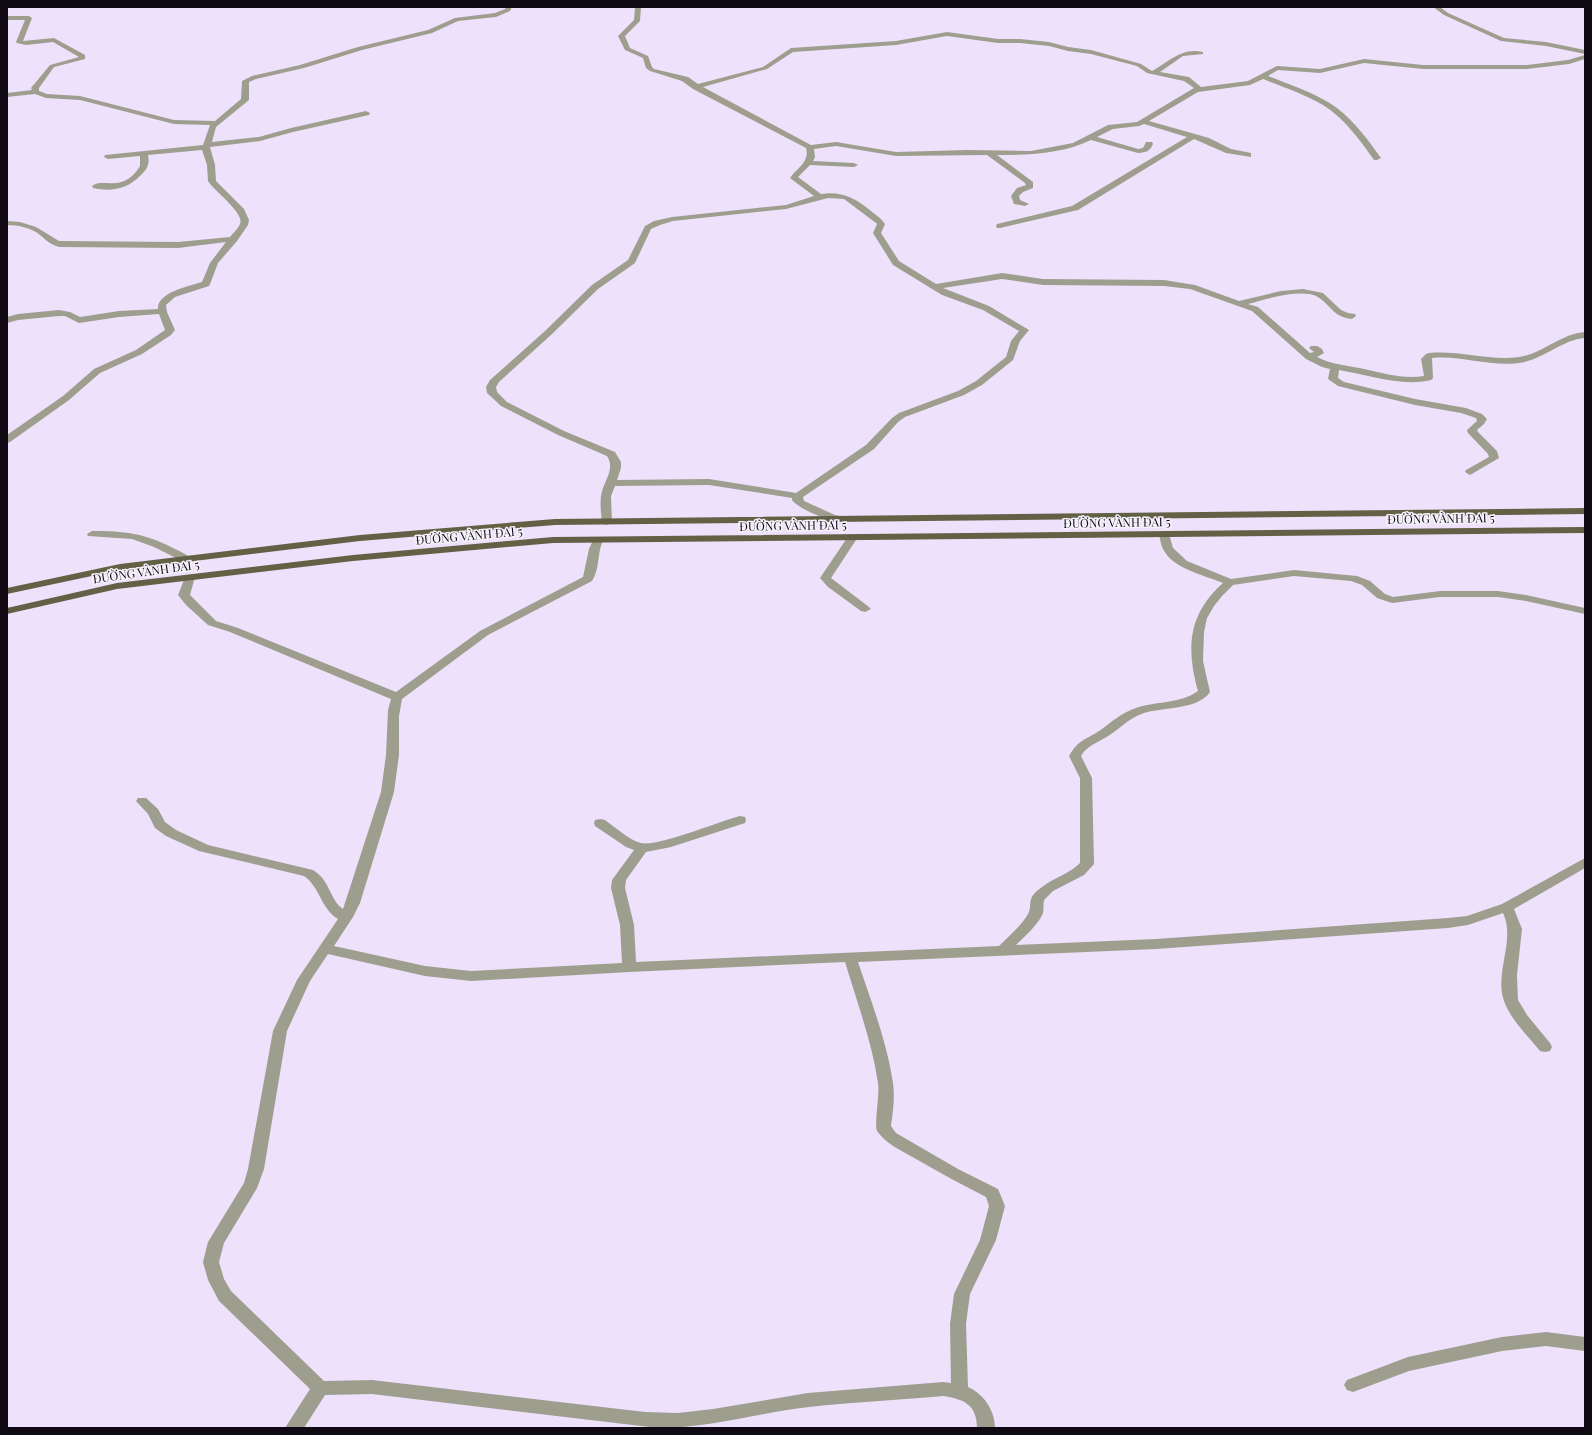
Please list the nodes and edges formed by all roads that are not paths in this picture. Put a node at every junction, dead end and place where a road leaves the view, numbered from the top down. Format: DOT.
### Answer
graph roads {
  1 [pos="510,7"];
  2 [pos="638,7"];
  3 [pos="1436,7"];
  4 [pos="7,18"];
  5 [pos="1585,52"];
  6 [pos="1201,53"];
  7 [pos="1585,58"];
  8 [pos="1153,73"];
  9 [pos="1263,76"];
  10 [pos="696,86"];
  11 [pos="1199,89"];
  12 [pos="36,92"];
  13 [pos="7,95"];
  14 [pos="366,113"];
  15 [pos="1145,122"];
  16 [pos="215,124"];
  17 [pos="1090,137"];
  18 [pos="1192,137"];
  19 [pos="1149,144"];
  20 [pos="206,146"];
  21 [pos="810,147"];
  22 [pos="144,153"];
  23 [pos="990,153"];
  24 [pos="1248,154"];
  25 [pos="108,157"];
  26 [pos="1377,158"];
  27 [pos="809,163"];
  28 [pos="854,165"];
  29 [pos="96,186"];
  30 [pos="820,197"];
  31 [pos="1025,204"];
  32 [pos="7,223"];
  33 [pos="1000,226"];
  34 [pos="234,239"];
  35 [pos="934,287"];
  36 [pos="1240,303"];
  37 [pos="161,311"];
  38 [pos="1352,316"];
  39 [pos="7,320"];
  40 [pos="1585,335"];
  41 [pos="1314,348"];
  42 [pos="1309,357"];
  43 [pos="1335,368"];
  44 [pos="7,440"];
  45 [pos="1470,472"];
  46 [pos="610,483"];
  47 [pos="798,496"];
  48 [pos="1585,511"];
  49 [pos="841,519"];
  50 [pos="607,522"];
  51 [pos="1585,530"];
  52 [pos="92,534"];
  53 [pos="1164,534"];
  54 [pos="853,537"];
  55 [pos="598,540"];
  56 [pos="186,559"];
  57 [pos="190,577"];
  58 [pos="1230,582"];
  59 [pos="7,591"];
  60 [pos="865,609"];
  61 [pos="7,610"];
  62 [pos="1585,611"];
  63 [pos="397,697"];
  64 [pos="142,801"];
  65 [pos="740,820"];
  66 [pos="600,822"];
  67 [pos="642,848"];
  68 [pos="1585,862"];
  69 [pos="1507,908"];
  70 [pos="346,917"];
  71 [pos="325,949"];
  72 [pos="1002,951"];
  73 [pos="850,957"];
  74 [pos="629,967"];
  75 [pos="1545,1047"];
  76 [pos="1585,1344"];
  77 [pos="1353,1385"];
  78 [pos="320,1388"];
  79 [pos="960,1391"];
  80 [pos="294,1428"];
  81 [pos="986,1428"];
  1 -- 16 [label="street"];
  2 -- 10 [label="street"];
  3 -- 5 [label="street"];
  4 -- 12 [label="street"];
  6 -- 8 [label="street"];
  7 -- 9 [label="street"];
  8 -- 10 [label="street"];
  8 -- 11 [label="street"];
  9 -- 11 [label="street"];
  9 -- 26 [label="street"];
  10 -- 21 [label="street"];
  11 -- 15 [label="street"];
  12 -- 13 [label="street"];
  12 -- 16 [label="street"];
  14 -- 20 [label="street"];
  15 -- 17 [label="street"];
  15 -- 18 [label="street"];
  16 -- 20 [label="street"];
  17 -- 19 [label="street"];
  17 -- 23 [label="street"];
  18 -- 24 [label="street"];
  18 -- 33 [label="street"];
  20 -- 22 [label="street"];
  20 -- 34 [label="street"];
  21 -- 23 [label="street"];
  21 -- 27 [label="street"];
  22 -- 25 [label="street"];
  22 -- 29 [label="street"];
  23 -- 31 [label="street"];
  27 -- 28 [label="street"];
  27 -- 30 [label="street"];
  30 -- 35 [label="street"];
  30 -- 46 [label="street"];
  32 -- 34 [label="street"];
  34 -- 37 [label="street"];
  35 -- 36 [label="street"];
  35 -- 47 [label="street"];
  36 -- 38 [label="street"];
  36 -- 42 [label="street"];
  37 -- 39 [label="street"];
  37 -- 44 [label="street"];
  40 -- 43 [label="street"];
  41 -- 42 [label="street"];
  42 -- 43 [label="street"];
  43 -- 45 [label="street"];
  46 -- 47 [label="street"];
  46 -- 50 [label="street"];
  47 -- 49 [label="street"];
  48 -- 49 [label="main road, ĐƯỜNG VÀNH ĐAI 5"];
  49 -- 50 [label="main road, ĐƯỜNG VÀNH ĐAI 5"];
  50 -- 56 [label="main road, ĐƯỜNG VÀNH ĐAI 5"];
  51 -- 53 [label="main road, ĐƯỜNG VÀNH ĐAI 5"];
  52 -- 56 [label="street"];
  53 -- 54 [label="main road, ĐƯỜNG VÀNH ĐAI 5"];
  53 -- 58 [label="street"];
  54 -- 55 [label="main road, ĐƯỜNG VÀNH ĐAI 5"];
  54 -- 60 [label="street"];
  55 -- 57 [label="main road, ĐƯỜNG VÀNH ĐAI 5"];
  55 -- 63 [label="street"];
  56 -- 59 [label="main road, ĐƯỜNG VÀNH ĐAI 5"];
  57 -- 61 [label="main road, ĐƯỜNG VÀNH ĐAI 5"];
  57 -- 63 [label="street"];
  58 -- 62 [label="street"];
  58 -- 72 [label="street"];
  63 -- 70 [label="street"];
  64 -- 70 [label="street"];
  65 -- 67 [label="street"];
  66 -- 67 [label="street"];
  67 -- 74 [label="street"];
  68 -- 69 [label="street"];
  69 -- 72 [label="street"];
  69 -- 75 [label="street"];
  70 -- 71 [label="street"];
  71 -- 74 [label="street"];
  71 -- 78 [label="street"];
  72 -- 73 [label="street"];
  73 -- 74 [label="street"];
  73 -- 79 [label="street"];
  76 -- 77 [label="street"];
  78 -- 79 [label="street"];
  78 -- 80 [label="street"];
  79 -- 81 [label="street"];
}
